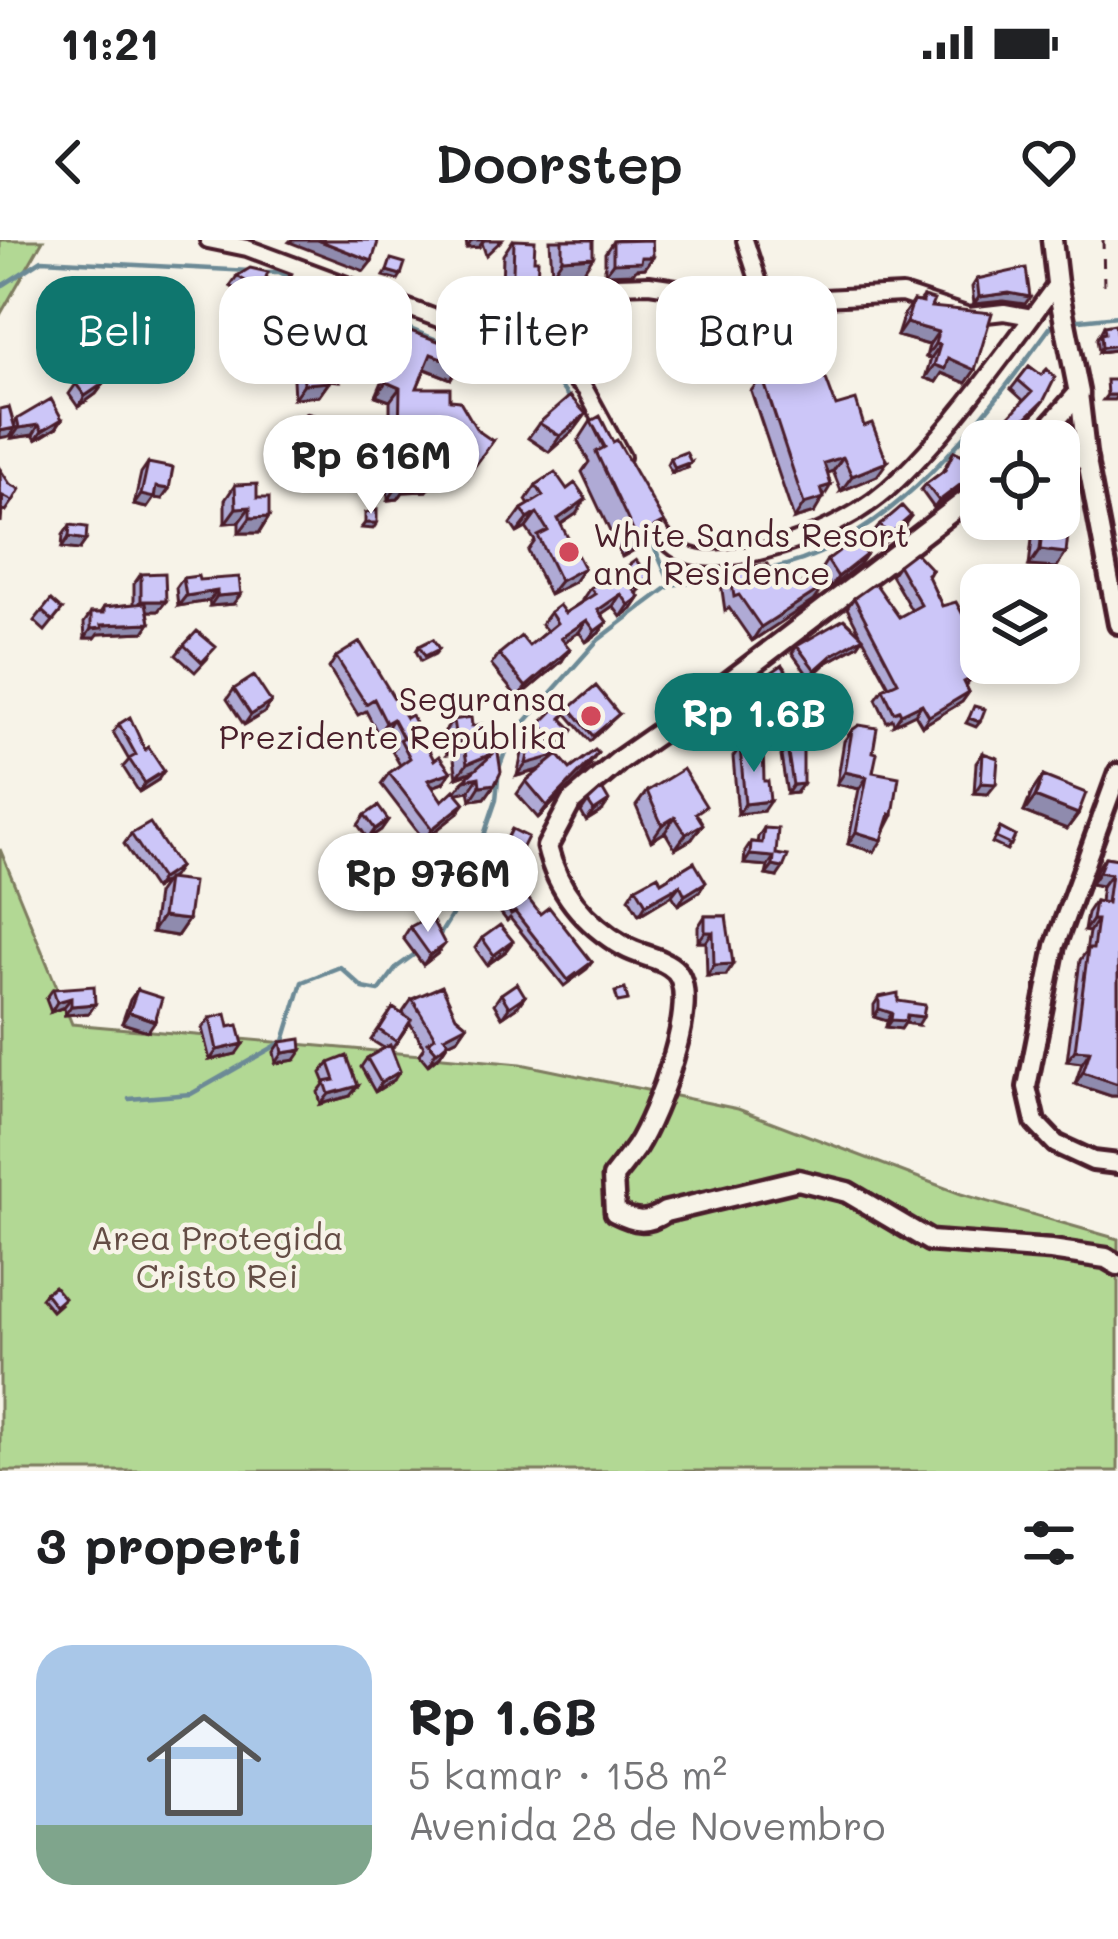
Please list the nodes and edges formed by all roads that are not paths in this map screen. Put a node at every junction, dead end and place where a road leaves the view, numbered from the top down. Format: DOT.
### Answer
graph roads {
  1 [pos="208,240"];
  2 [pos="745,240"];
  3 [pos="1052,240"];
  4 [pos="303,271"];
  5 [pos="300,276"];
  6 [pos="757,276"];
  7 [pos="1058,291"];
  8 [pos="837,297"];
  9 [pos="1031,317"];
  10 [pos="1079,394"];
  11 [pos="1056,420"];
  12 [pos="1080,458"];
  13 [pos="1087,461"];
  14 [pos="632,479"];
  15 [pos="640,497"];
  16 [pos="960,505"];
  17 [pos="1118,624"];
  18 [pos="1118,773"];
  19 [pos="1118,1164"];
  20 [pos="1118,1265"];
  1 -- 4 [label="street"];
  2 -- 6 [label="street"];
  3 -- 7 [label="main road"];
  4 -- 5 [label="street"];
  4 -- 14 [label="street"];
  7 -- 9 [label="street"];
  7 -- 10 [label="main road"];
  8 -- 9 [label="street"];
  9 -- 15 [label="street"];
  10 -- 11 [label="main road"];
  10 -- 13 [label="street"];
  12 -- 13 [label="main road"];
  13 -- 17 [label="street"];
  16 -- 20 [label="main road"];
  18 -- 19 [label="street"];
}
